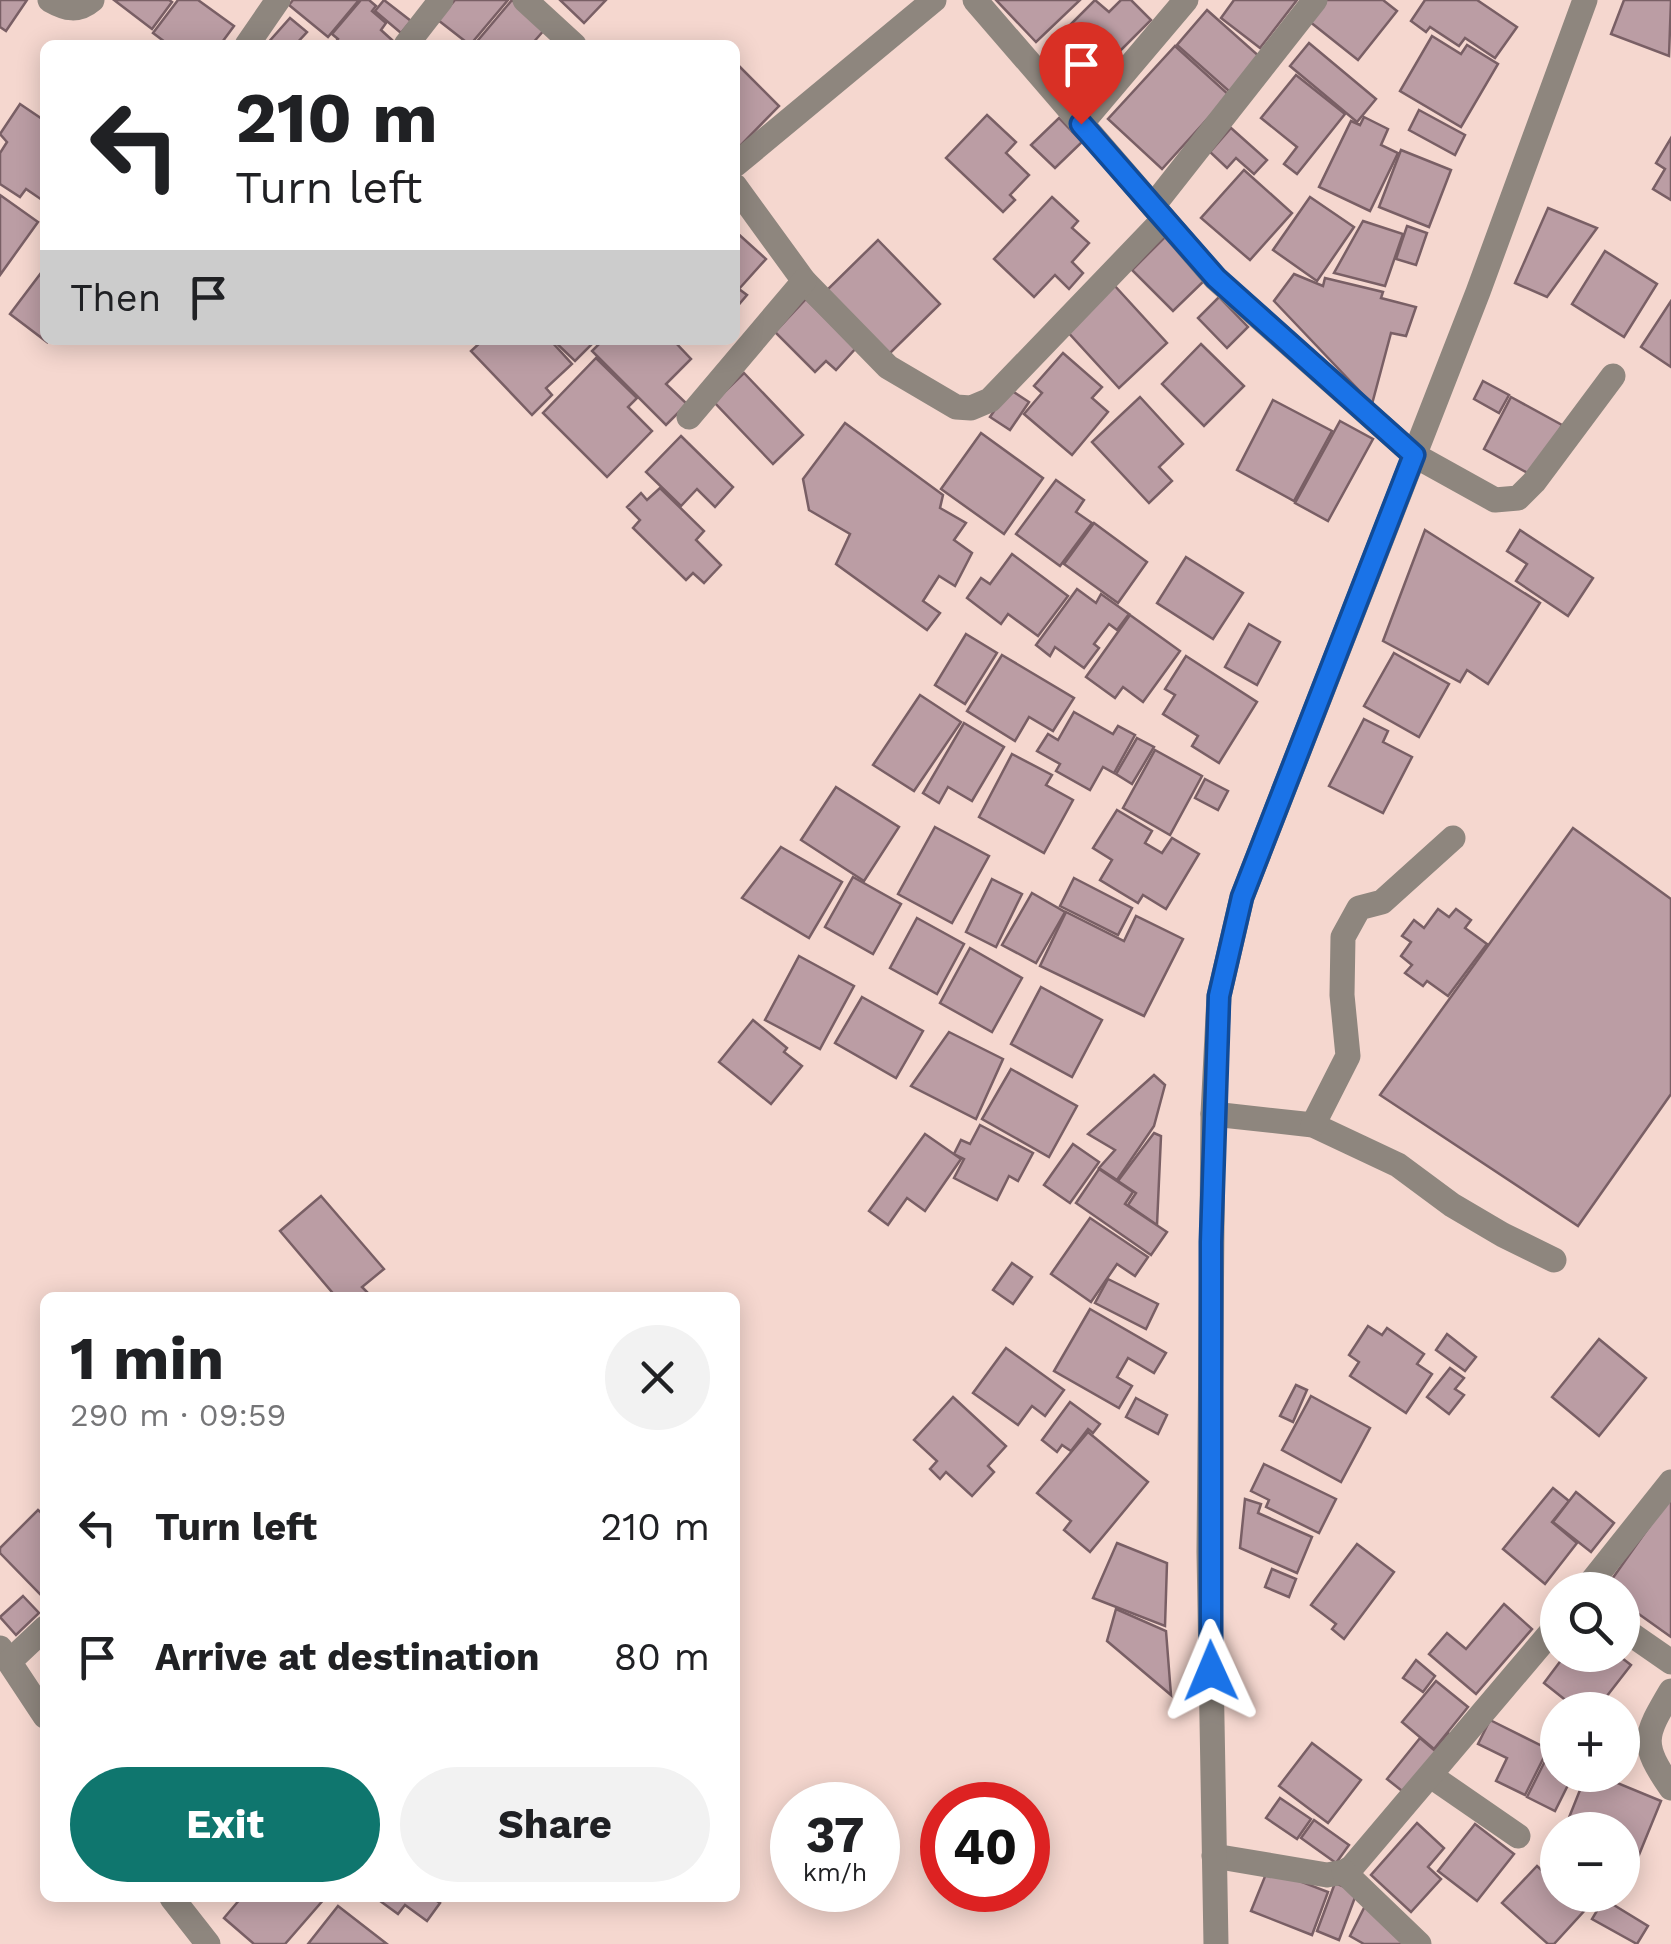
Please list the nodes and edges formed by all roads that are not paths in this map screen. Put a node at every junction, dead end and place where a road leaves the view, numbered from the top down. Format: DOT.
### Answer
graph roads {
  1 [pos="50,0"];
  2 [pos="92,0"];
  3 [pos="278,0"];
  4 [pos="441,0"];
  5 [pos="526,0"];
  6 [pos="934,0"];
  7 [pos="975,0"];
  8 [pos="1186,0"];
  9 [pos="1315,0"];
  10 [pos="1585,0"];
  11 [pos="250,40"];
  12 [pos="410,40"];
  13 [pos="569,40"];
  14 [pos="1081,124"];
  15 [pos="740,161"];
  16 [pos="740,193"];
  17 [pos="1159,212"];
  18 [pos="804,282"];
  19 [pos="1614,376"];
  20 [pos="689,417"];
  21 [pos="1414,455"];
  22 [pos="1453,838"];
  23 [pos="1214,1114"];
  24 [pos="1312,1126"];
  25 [pos="1554,1260"];
  26 [pos="1671,1482"];
  27 [pos="1599,1572"];
  28 [pos="40,1631"];
  29 [pos="1640,1640"];
  30 [pos="1540,1646"];
  31 [pos="5,1654"];
  32 [pos="1671,1662"];
  33 [pos="1671,1691"];
  34 [pos="40,1708"];
  35 [pos="1432,1776"];
  36 [pos="1671,1788"];
  37 [pos="1518,1836"];
  38 [pos="1214,1856"];
  39 [pos="1344,1872"];
  40 [pos="175,1902"];
  41 [pos="208,1944"];
  42 [pos="1216,1944"];
  43 [pos="1419,1944"];
  1 -- 2 [label="street"];
  3 -- 11 [label="street"];
  4 -- 12 [label="street"];
  5 -- 13 [label="street"];
  6 -- 15 [label="street"];
  7 -- 14 [label="street"];
  8 -- 14 [label="street"];
  9 -- 17 [label="street"];
  10 -- 21 [label="street"];
  14 -- 17 [label="street"];
  16 -- 18 [label="street"];
  17 -- 18 [label="street"];
  17 -- 21 [label="street"];
  18 -- 20 [label="street"];
  19 -- 21 [label="street"];
  21 -- 23 [label="street"];
  22 -- 24 [label="street"];
  23 -- 24 [label="street"];
  23 -- 38 [label="street"];
  24 -- 25 [label="street"];
  26 -- 27 [label="street"];
  28 -- 31 [label="street"];
  29 -- 32 [label="street"];
  30 -- 35 [label="street"];
  31 -- 34 [label="street"];
  33 -- 36 [label="street"];
  35 -- 37 [label="street"];
  35 -- 39 [label="street"];
  38 -- 39 [label="street"];
  38 -- 42 [label="street"];
  39 -- 43 [label="street"];
  40 -- 41 [label="street"];
}
